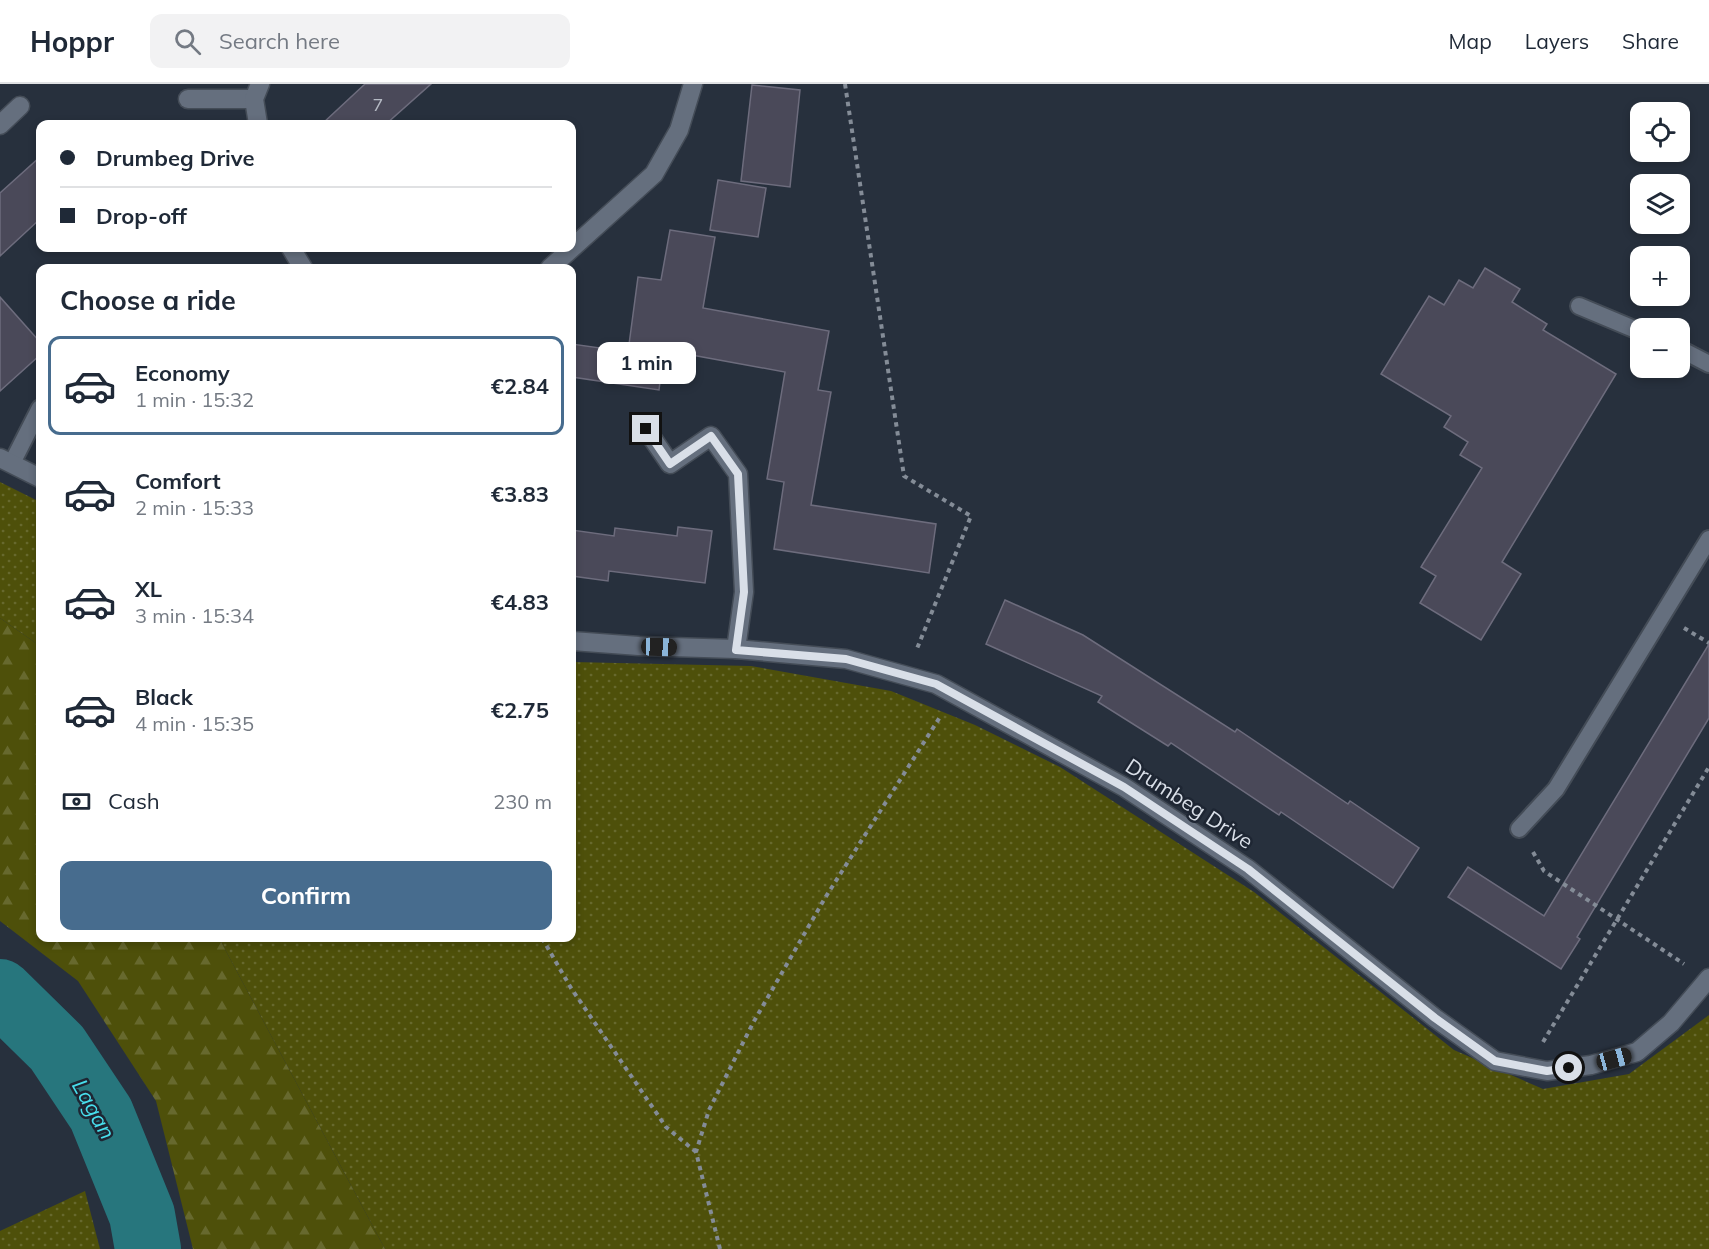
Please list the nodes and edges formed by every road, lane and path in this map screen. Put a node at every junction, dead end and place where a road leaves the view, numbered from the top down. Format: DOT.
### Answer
graph roads {
  1 [pos="693,84"];
  2 [pos="844,84"];
  3 [pos="257,92"];
  4 [pos="188,99"];
  5 [pos="20,106"];
  6 [pos="258,120"];
  7 [pos="0,125"];
  8 [pos="576,244"];
  9 [pos="568,252"];
  10 [pos="554,264"];
  11 [pos="1579,306"];
  12 [pos="1630,327"];
  13 [pos="1690,354"];
  14 [pos="1709,364"];
  15 [pos="36,414"];
  16 [pos="646,429"];
  17 [pos="6,461"];
  18 [pos="36,476"];
  19 [pos="1709,539"];
  20 [pos="576,640"];
  21 [pos="736,650"];
  22 [pos="906,675"];
  23 [pos="955,694"];
  24 [pos="1709,767"];
  25 [pos="1519,829"];
  26 [pos="1617,920"];
  27 [pos="544,942"];
  28 [pos="1708,980"];
  29 [pos="1528,1068"];
  30 [pos="696,1152"];
  31 [pos="720,1249"];
  1 -- 8 [label="street"];
  2 -- 22 [label="path"];
  3 -- 4 [label="street"];
  3 -- 6 [label="street"];
  5 -- 7 [label="street"];
  9 -- 10 [label="street"];
  11 -- 12 [label="lane"];
  13 -- 14 [label="lane"];
  15 -- 17 [label="lane"];
  16 -- 21 [label="street"];
  17 -- 18 [label="street"];
  19 -- 25 [label="lane"];
  20 -- 21 [label="street, Drumbeg Drive"];
  21 -- 22 [label="street, Drumbeg Drive"];
  22 -- 23 [label="street, Drumbeg Drive"];
  23 -- 29 [label="street, Drumbeg Drive"];
  23 -- 30 [label="path"];
  24 -- 26 [label="path"];
  25 -- 26 [label="path"];
  26 -- 28 [label="path"];
  26 -- 29 [label="path"];
  27 -- 30 [label="path"];
  28 -- 29 [label="street, Drumbeg Drive"];
  30 -- 31 [label="path"];
}
